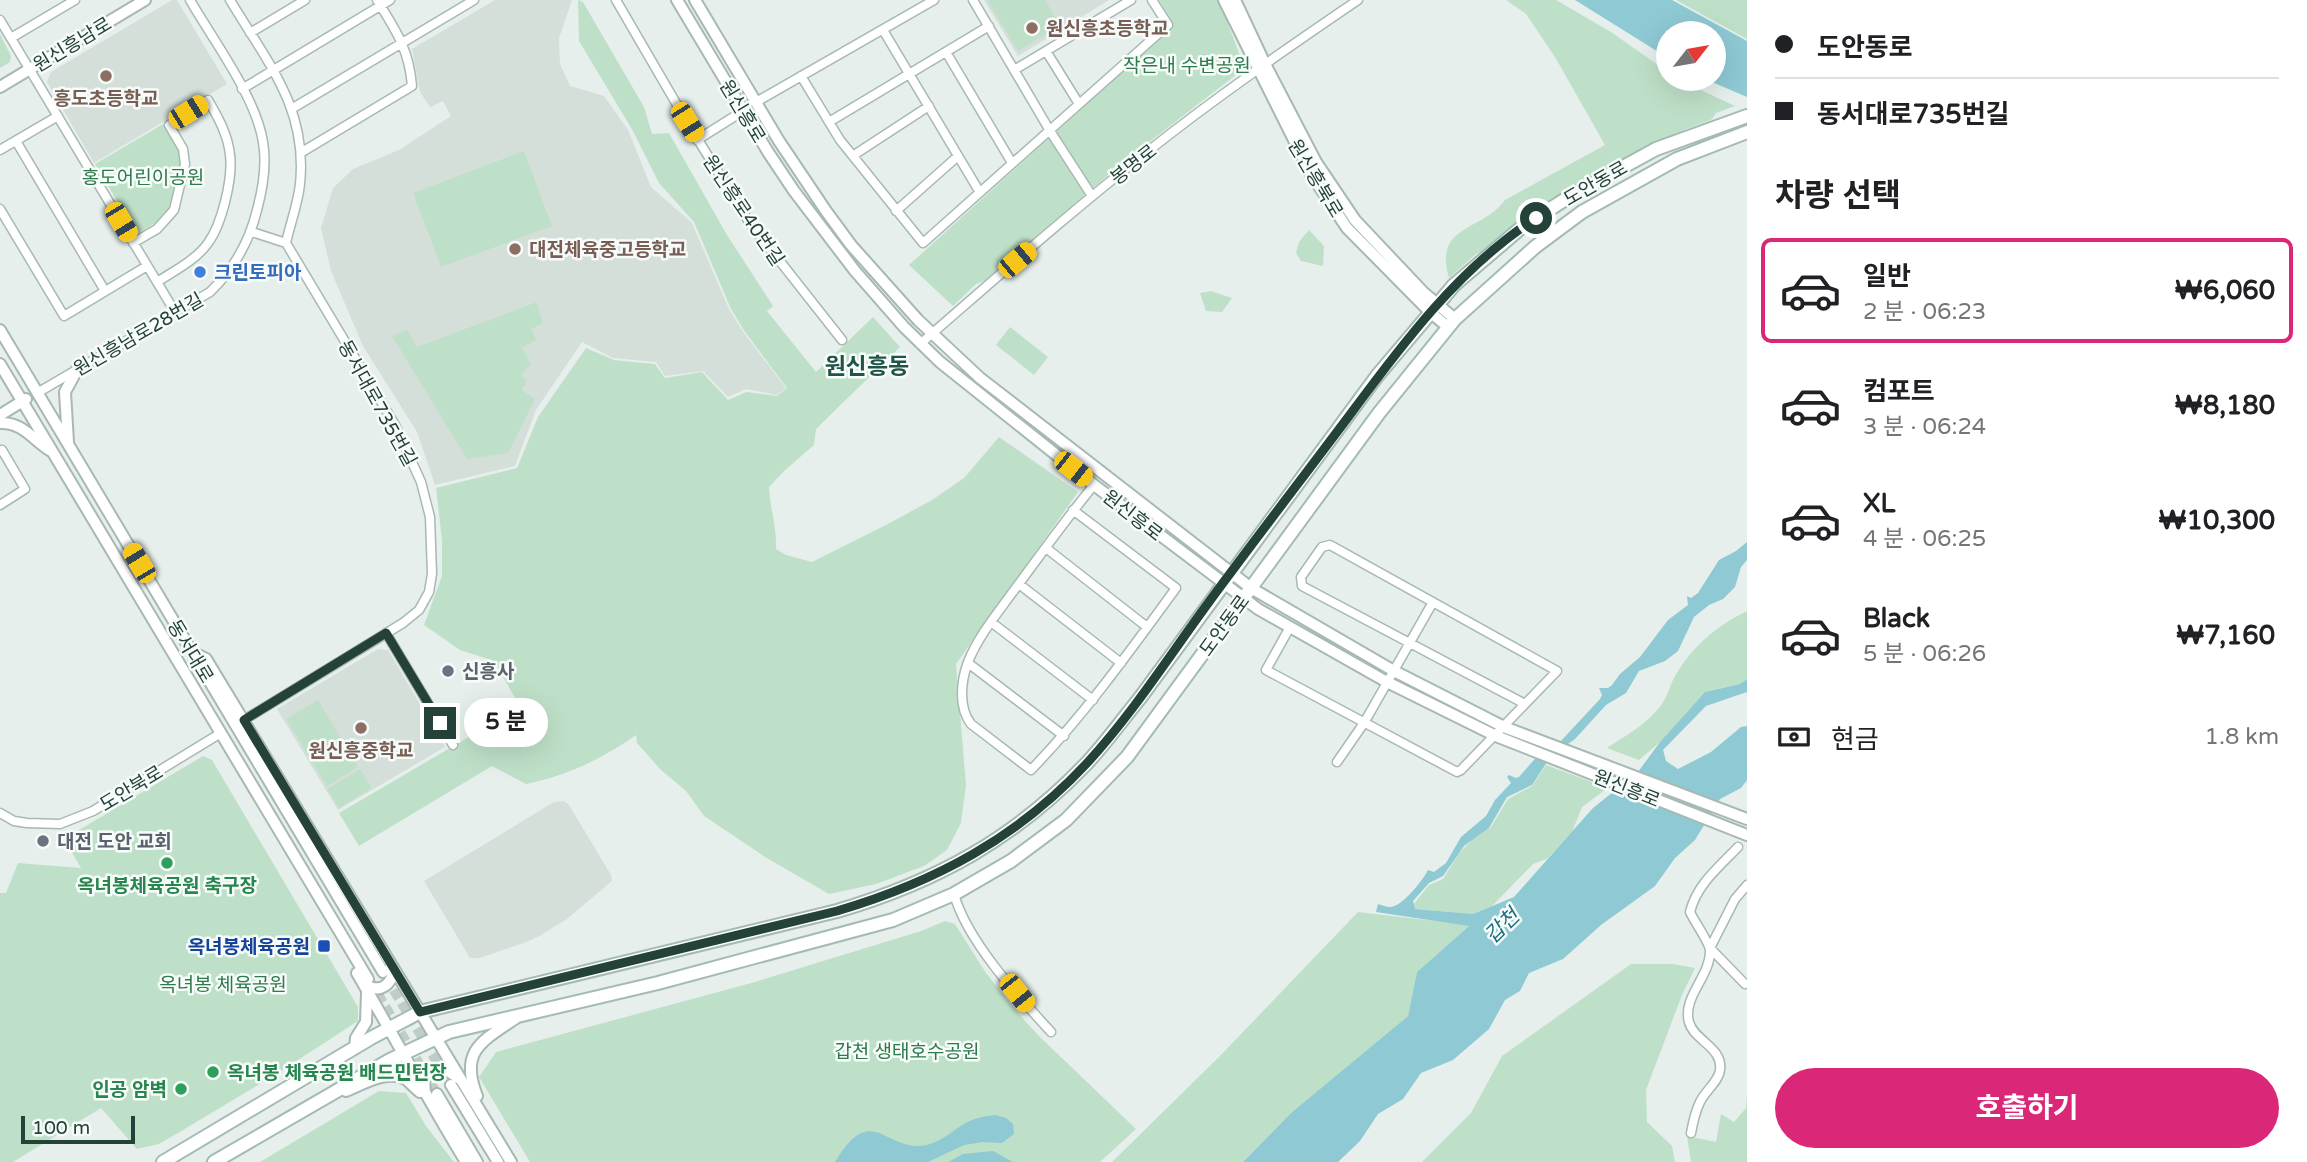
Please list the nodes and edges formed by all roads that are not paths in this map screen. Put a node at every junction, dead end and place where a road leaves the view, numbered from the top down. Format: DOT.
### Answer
graph roads {
  1 [pos="75,0"];
  2 [pos="145,0"];
  3 [pos="190,0"];
  4 [pos="230,0"];
  5 [pos="305,0"];
  6 [pos="390,0"];
  7 [pos="474,0"];
  8 [pos="616,0"];
  9 [pos="677,0"];
  10 [pos="695,0"];
  11 [pos="934,0"];
  12 [pos="973,0"];
  13 [pos="1131,0"];
  14 [pos="1152,0"];
  15 [pos="1224,0"];
  16 [pos="1235,0"];
  17 [pos="1358,0"];
  18 [pos="379,3"];
  19 [pos="0,20"];
  20 [pos="989,26"];
  21 [pos="883,30"];
  22 [pos="250,33"];
  23 [pos="11,38"];
  24 [pos="403,43"];
  25 [pos="946,51"];
  26 [pos="1046,51"];
  27 [pos="1261,66"];
  28 [pos="30,69"];
  29 [pos="1014,70"];
  30 [pos="273,71"];
  31 [pos="909,74"];
  32 [pos="801,76"];
  33 [pos="0,87"];
  34 [pos="242,89"];
  35 [pos="756,102"];
  36 [pos="1079,104"];
  37 [pos="929,106"];
  38 [pos="293,108"];
  39 [pos="743,111"];
  40 [pos="58,116"];
  41 [pos="1743,117"];
  42 [pos="829,122"];
  43 [pos="1050,131"];
  44 [pos="1747,132"];
  45 [pos="697,140"];
  46 [pos="16,141"];
  47 [pos="0,150"];
  48 [pos="302,152"];
  49 [pos="854,155"];
  50 [pos="958,156"];
  51 [pos="1012,163"];
  52 [pos="979,191"];
  53 [pos="1092,196"];
  54 [pos="0,209"];
  55 [pos="896,211"];
  56 [pos="252,232"];
  57 [pos="134,243"];
  58 [pos="286,243"];
  59 [pos="147,266"];
  60 [pos="157,282"];
  61 [pos="105,291"];
  62 [pos="1433,308"];
  63 [pos="175,312"];
  64 [pos="1451,323"];
  65 [pos="0,330"];
  66 [pos="932,334"];
  67 [pos="842,340"];
  68 [pos="920,344"];
  69 [pos="0,364"];
  70 [pos="78,368"];
  71 [pos="37,393"];
  72 [pos="22,401"];
  73 [pos="0,415"];
  74 [pos="0,423"];
  75 [pos="68,444"];
  76 [pos="0,451"];
  77 [pos="54,453"];
  78 [pos="1094,485"];
  79 [pos="0,505"];
  80 [pos="1073,510"];
  81 [pos="1045,548"];
  82 [pos="1231,573"];
  83 [pos="1018,584"];
  84 [pos="1222,584"];
  85 [pos="1247,594"];
  86 [pos="1433,602"];
  87 [pos="991,622"];
  88 [pos="1147,627"];
  89 [pos="1290,627"];
  90 [pos="386,633"];
  91 [pos="1409,644"];
  92 [pos="192,652"];
  93 [pos="177,660"];
  94 [pos="968,663"];
  95 [pos="1121,663"];
  96 [pos="1394,671"];
  97 [pos="1387,682"];
  98 [pos="1093,700"];
  99 [pos="1525,704"];
  100 [pos="244,720"];
  101 [pos="1364,723"];
  102 [pos="1500,731"];
  103 [pos="216,736"];
  104 [pos="1064,736"];
  105 [pos="453,745"];
  106 [pos="1337,762"];
  107 [pos="0,813"];
  108 [pos="1747,819"];
  109 [pos="1747,835"];
  110 [pos="1738,847"];
  111 [pos="1747,885"];
  112 [pos="954,894"];
  113 [pos="1710,947"];
  114 [pos="388,957"];
  115 [pos="383,972"];
  116 [pos="365,982"];
  117 [pos="1745,984"];
  118 [pos="420,1012"];
  119 [pos="516,1018"];
  120 [pos="390,1028"];
  121 [pos="1051,1032"];
  122 [pos="435,1038"];
  123 [pos="355,1048"];
  124 [pos="403,1053"];
  125 [pos="462,1082"];
  126 [pos="451,1086"];
  127 [pos="431,1095"];
  128 [pos="317,1102"];
  129 [pos="489,1124"];
  130 [pos="1691,1133"];
  131 [pos="163,1162"];
  132 [pos="214,1162"];
  133 [pos="466,1162"];
  134 [pos="477,1162"];
  135 [pos="498,1162"];
  136 [pos="511,1162"];
  1 -- 23 [label="street"];
  2 -- 28 [label="street, 원신흥남로"];
  3 -- 34 [label="street, 원신흥남로28번길"];
  4 -- 22 [label="street"];
  5 -- 22 [label="street"];
  6 -- 18 [label="street"];
  7 -- 24 [label="street"];
  8 -- 45 [label="street, 원신흥로40번길"];
  9 -- 39 [label="street, 원신흥로"];
  10 -- 35 [label="street, 원신흥로"];
  11 -- 21 [label="street"];
  12 -- 20 [label="street"];
  13 -- 26 [label="street"];
  14 -- 36 [label="street"];
  15 -- 27 [label="street, 원신흥북로"];
  16 -- 27 [label="street, 원신흥북로"];
  17 -- 27 [label="street, 봉명로"];
  18 -- 24 [label="street"];
  18 -- 30 [label="street"];
  19 -- 23 [label="street"];
  20 -- 25 [label="street"];
  20 -- 29 [label="street"];
  21 -- 31 [label="street"];
  21 -- 32 [label="street"];
  22 -- 30 [label="street"];
  23 -- 28 [label="street"];
  24 -- 38 [label="street"];
  24 -- 48 [label="street"];
  25 -- 31 [label="street"];
  25 -- 51 [label="street"];
  26 -- 29 [label="street"];
  26 -- 36 [label="street"];
  27 -- 53 [label="street, 봉명로"];
  27 -- 62 [label="street, 원신흥북로"];
  28 -- 33 [label="street, 원신흥남로"];
  28 -- 40 [label="street"];
  29 -- 43 [label="street"];
  30 -- 34 [label="street"];
  30 -- 38 [label="street"];
  31 -- 37 [label="street"];
  31 -- 42 [label="street"];
  32 -- 35 [label="street"];
  32 -- 42 [label="street"];
  34 -- 56 [label="street, 원신흥남로28번길"];
  35 -- 66 [label="street, 원신흥로"];
  36 -- 43 [label="street"];
  37 -- 49 [label="street"];
  37 -- 50 [label="street"];
  38 -- 48 [label="street"];
  39 -- 45 [label="street"];
  39 -- 68 [label="street, 원신흥로"];
  40 -- 46 [label="street"];
  40 -- 57 [label="street"];
  41 -- 62 [label="main road, 도안동로"];
  42 -- 49 [label="street"];
  43 -- 51 [label="street"];
  43 -- 53 [label="street"];
  44 -- 64 [label="main road, 도안동로"];
  45 -- 67 [label="street, 원신흥로40번길"];
  46 -- 47 [label="street"];
  46 -- 61 [label="street"];
  48 -- 58 [label="street"];
  49 -- 55 [label="street"];
  50 -- 52 [label="street"];
  50 -- 55 [label="street"];
  51 -- 52 [label="street"];
  52 -- 55 [label="street"];
  53 -- 66 [label="street, 봉명로"];
  54 -- 61 [label="street"];
  56 -- 58 [label="street"];
  56 -- 63 [label="street, 원신흥남로28번길"];
  57 -- 59 [label="street"];
  57 -- 60 [label="street"];
  58 -- 90 [label="street, 동서대로735번길"];
  59 -- 60 [label="street"];
  59 -- 61 [label="street"];
  60 -- 63 [label="street"];
  62 -- 64 [label="street, 원신흥북로"];
  62 -- 82 [label="main road, 도안동로"];
  63 -- 70 [label="street, 원신흥남로28번길"];
  64 -- 85 [label="main road, 도안동로"];
  65 -- 71 [label="street, 동서대로"];
  66 -- 68 [label="street, 봉명로"];
  66 -- 82 [label="street, 원신흥로"];
  68 -- 78 [label="street, 원신흥로"];
  69 -- 72 [label="street, 동서대로"];
  70 -- 71 [label="street, 원신흥남로28번길"];
  70 -- 75 [label="street"];
  71 -- 72 [label="street"];
  71 -- 75 [label="street, 동서대로"];
  72 -- 73 [label="street"];
  72 -- 77 [label="street, 동서대로"];
  74 -- 77 [label="street"];
  75 -- 92 [label="street, 동서대로"];
  76 -- 79 [label="street"];
  77 -- 93 [label="street, 동서대로"];
  78 -- 80 [label="street"];
  78 -- 84 [label="street, 원신흥로"];
  80 -- 81 [label="street"];
  80 -- 88 [label="street"];
  81 -- 83 [label="street"];
  81 -- 88 [label="street"];
  82 -- 84 [label="main road, 도안동로"];
  82 -- 85 [label="street, 원신흥로"];
  83 -- 87 [label="street"];
  83 -- 95 [label="street"];
  84 -- 85 [label="street, 원신흥로"];
  84 -- 118 [label="main road, 도안동로"];
  85 -- 89 [label="street, 원신흥로"];
  85 -- 96 [label="street, 원신흥로"];
  85 -- 112 [label="main road, 도안동로"];
  86 -- 91 [label="street"];
  86 -- 91 [label="street"];
  86 -- 99 [label="street"];
  87 -- 94 [label="street"];
  87 -- 98 [label="street"];
  88 -- 95 [label="street"];
  89 -- 97 [label="street, 원신흥로"];
  89 -- 101 [label="street"];
  90 -- 100 [label="street, 동서대로735번길"];
  90 -- 105 [label="street"];
  91 -- 96 [label="street"];
  91 -- 99 [label="street"];
  92 -- 100 [label="street"];
  92 -- 115 [label="street, 동서대로"];
  93 -- 103 [label="street"];
  93 -- 116 [label="street, 동서대로"];
  94 -- 104 [label="street"];
  94 -- 104 [label="street"];
  95 -- 98 [label="street"];
  96 -- 97 [label="street"];
  96 -- 102 [label="street, 원신흥로"];
  97 -- 101 [label="street"];
  97 -- 102 [label="street, 원신흥로"];
  98 -- 104 [label="street"];
  99 -- 102 [label="street"];
  100 -- 114 [label="street"];
  101 -- 102 [label="street"];
  101 -- 106 [label="street"];
  102 -- 108 [label="street, 원신흥로"];
  102 -- 109 [label="street, 원신흥로"];
  103 -- 107 [label="street, 도안북로"];
  103 -- 116 [label="street"];
  110 -- 113 [label="street"];
  111 -- 113 [label="street"];
  112 -- 119 [label="main road, 도안동로"];
  112 -- 121 [label="street"];
  113 -- 117 [label="street"];
  113 -- 130 [label="street"];
  114 -- 116 [label="street"];
  114 -- 118 [label="street"];
  116 -- 120 [label="street"];
  116 -- 123 [label="street"];
  118 -- 120 [label="main road, 도안동로"];
  118 -- 122 [label="street"];
  119 -- 122 [label="main road, 도안동로"];
  119 -- 129 [label="street"];
  120 -- 123 [label="main road, 도안동로"];
  120 -- 124 [label="street"];
  122 -- 124 [label="main road, 도안동로"];
  122 -- 125 [label="street"];
  123 -- 131 [label="main road, 도안동로"];
  124 -- 127 [label="street"];
  124 -- 128 [label="main road, 도안동로"];
  125 -- 127 [label="street"];
  125 -- 129 [label="street"];
  126 -- 135 [label="street"];
  127 -- 128 [label="street"];
  127 -- 133 [label="street"];
  127 -- 134 [label="street"];
  128 -- 132 [label="main road, 도안동로"];
  129 -- 136 [label="street"];
}
